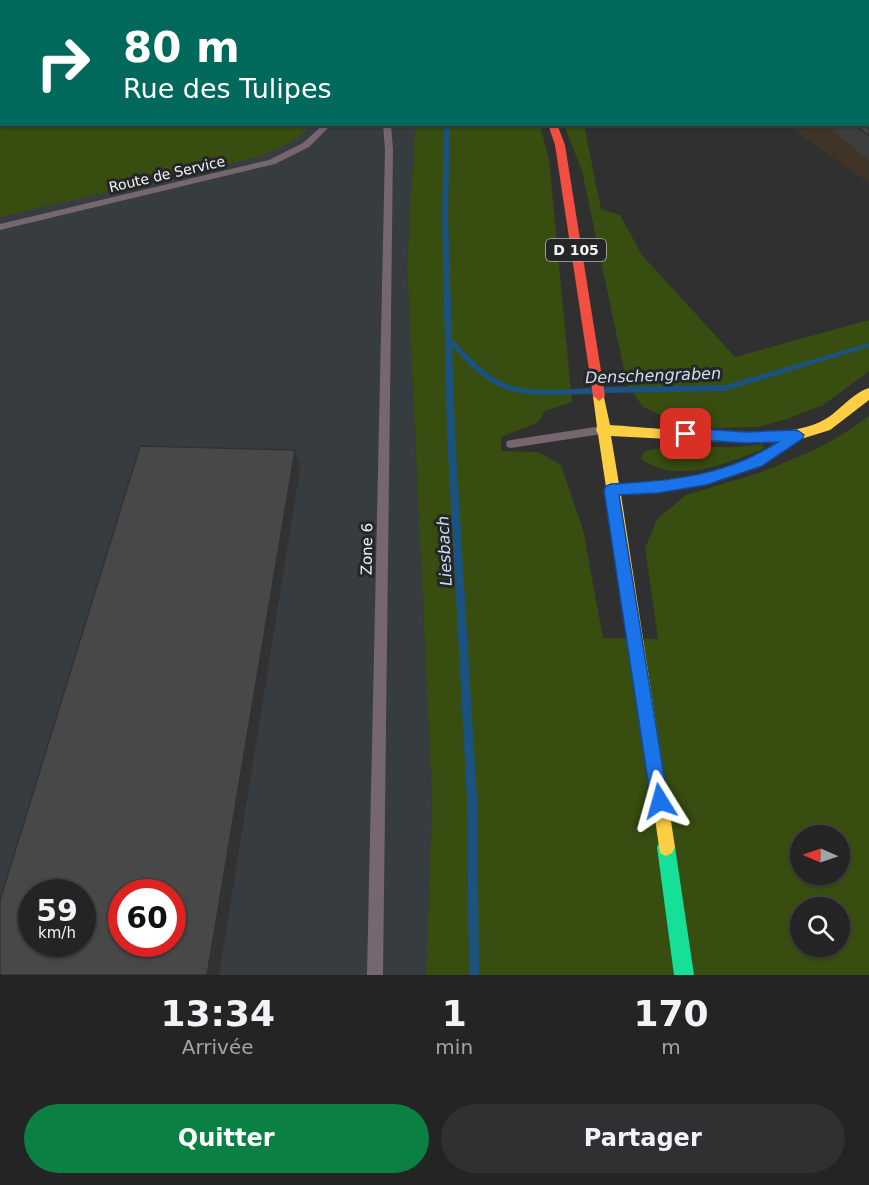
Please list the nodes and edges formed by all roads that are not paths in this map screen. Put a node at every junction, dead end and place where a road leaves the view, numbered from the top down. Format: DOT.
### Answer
graph roads {
  1 [pos="327,126"];
  2 [pos="387,126"];
  3 [pos="553,126"];
  4 [pos="0,227"];
  5 [pos="869,393"];
  6 [pos="602,430"];
  7 [pos="797,435"];
  8 [pos="510,444"];
  9 [pos="611,490"];
  10 [pos="375,975"];
  11 [pos="684,975"];
  1 -- 4 [label="lane, Route de Service"];
  2 -- 10 [label="lane, Zone 6"];
  3 -- 6 [label="main road, D 105"];
  5 -- 7 [label="main road"];
  6 -- 7 [label="main road"];
  6 -- 8 [label="lane"];
  6 -- 9 [label="main road, D 105"];
  7 -- 9 [label="main road"];
  9 -- 11 [label="main road, D 105"];
}
